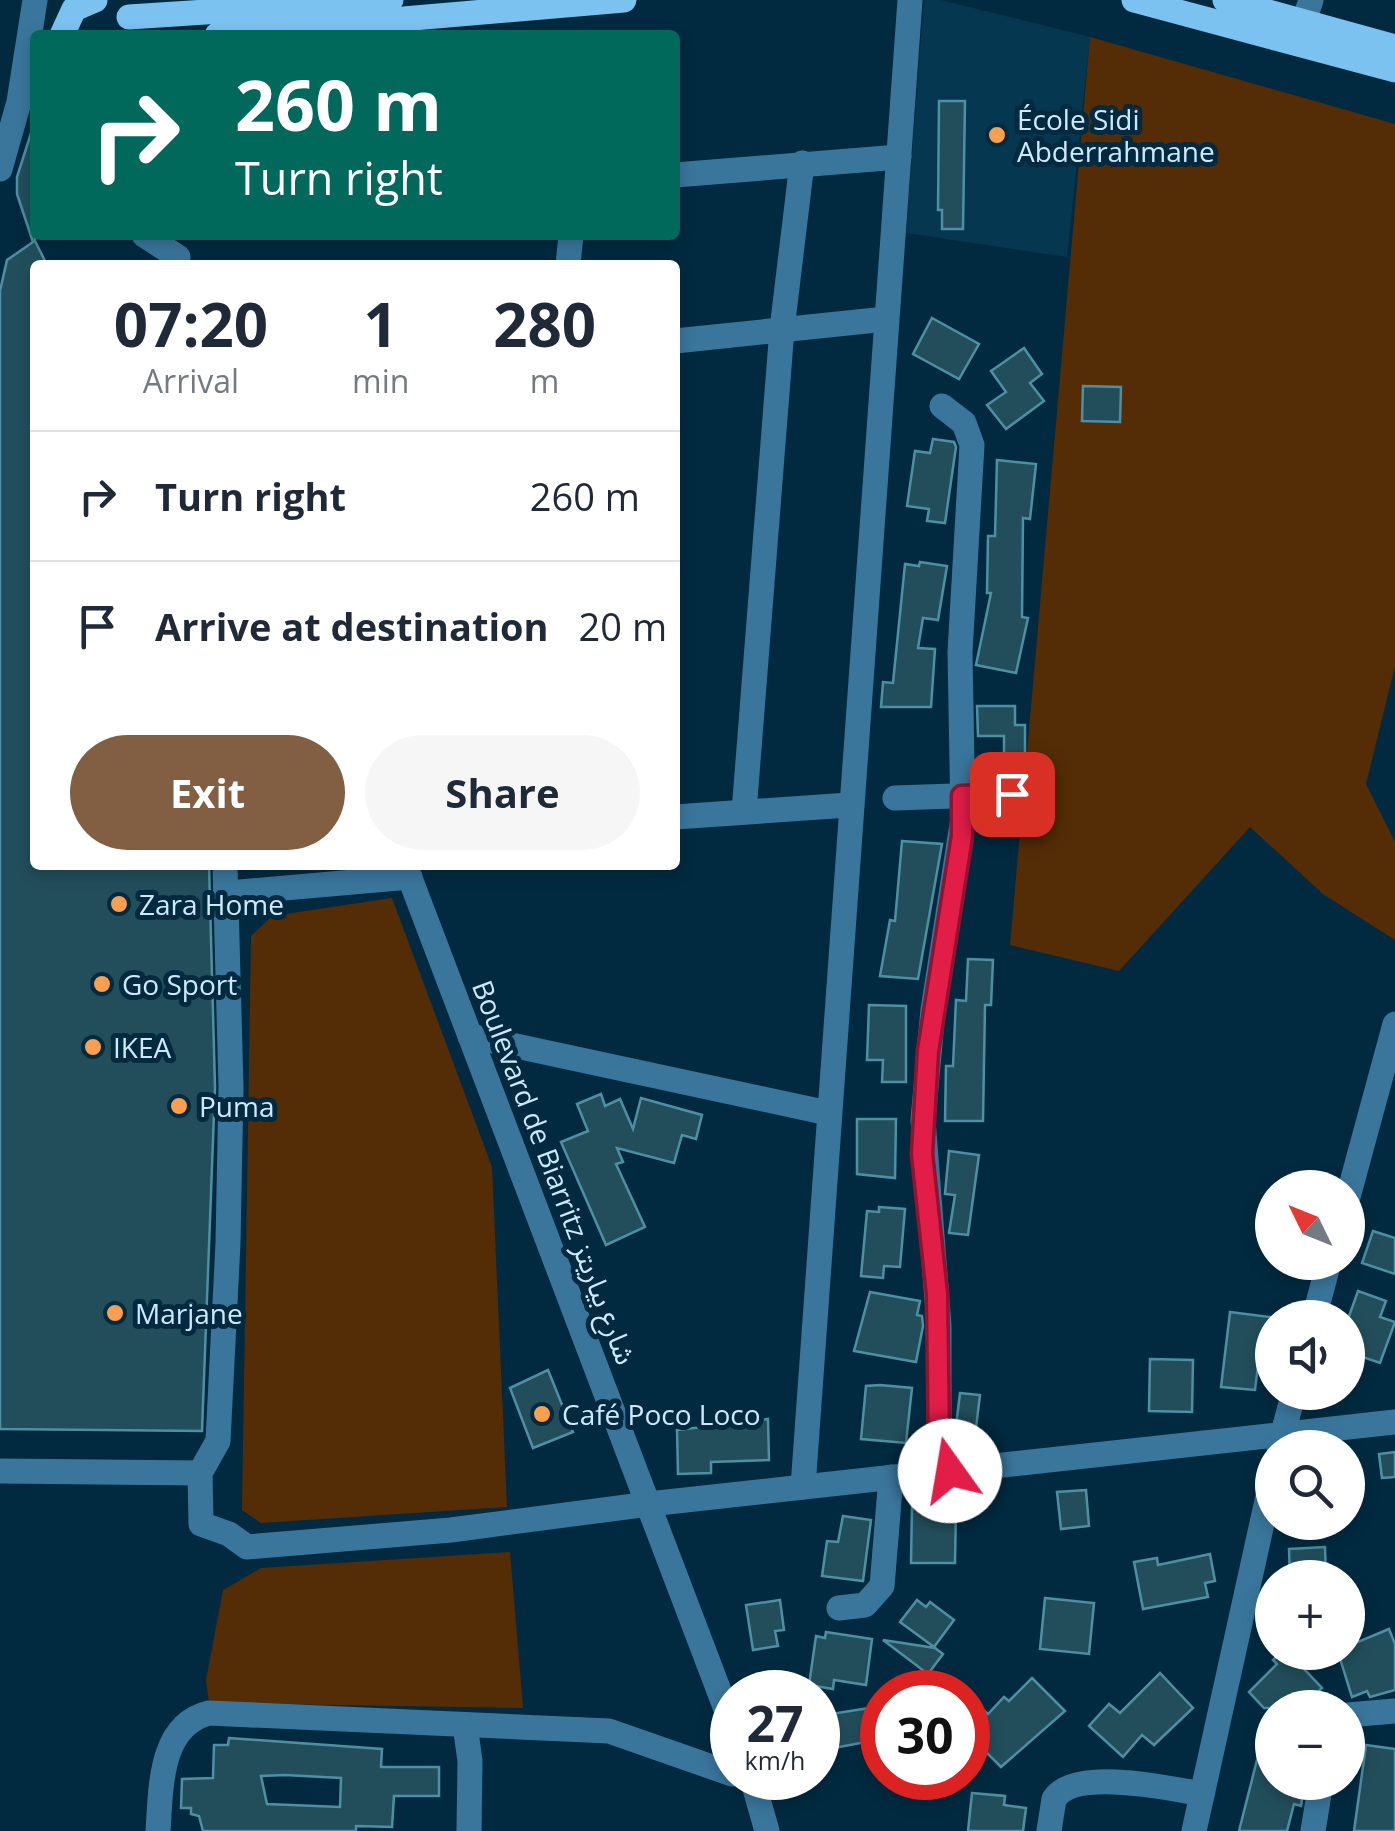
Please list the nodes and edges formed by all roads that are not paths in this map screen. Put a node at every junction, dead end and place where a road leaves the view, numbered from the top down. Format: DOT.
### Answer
graph roads {
  1 [pos="35,0"];
  2 [pos="205,0"];
  3 [pos="391,0"];
  4 [pos="624,0"];
  5 [pos="910,0"];
  6 [pos="1134,0"];
  7 [pos="1225,0"];
  8 [pos="1308,10"];
  9 [pos="117,11"];
  10 [pos="234,11"];
  11 [pos="72,16"];
  12 [pos="32,30"];
  13 [pos="39,30"];
  14 [pos="275,30"];
  15 [pos="30,42"];
  16 [pos="1395,47"];
  17 [pos="1395,70"];
  18 [pos="899,157"];
  19 [pos="802,163"];
  20 [pos="0,169"];
  21 [pos="680,174"];
  22 [pos="155,240"];
  23 [pos="179,251"];
  24 [pos="886,319"];
  25 [pos="782,329"];
  26 [pos="680,340"];
  27 [pos="942,406"];
  28 [pos="1012,794"];
  29 [pos="962,796"];
  30 [pos="896,798"];
  31 [pos="849,806"];
  32 [pos="744,812"];
  33 [pos="680,817"];
  34 [pos="226,870"];
  35 [pos="408,871"];
  36 [pos="228,893"];
  37 [pos="1395,1024"];
  38 [pos="470,1036"];
  39 [pos="828,1112"];
  40 [pos="1355,1170"];
  41 [pos="1395,1422"];
  42 [pos="1347,1430"];
  43 [pos="1255,1443"];
  44 [pos="0,1471"];
  45 [pos="938,1472"];
  46 [pos="200,1473"];
  47 [pos="891,1478"];
  48 [pos="803,1487"];
  49 [pos="648,1504"];
  50 [pos="1258,1540"];
  51 [pos="839,1608"];
  52 [pos="711,1670"];
  53 [pos="1395,1711"];
  54 [pos="1365,1714"];
  55 [pos="464,1725"];
  56 [pos="710,1765"];
  57 [pos="1202,1794"];
  58 [pos="754,1800"];
  59 [pos="1318,1800"];
  60 [pos="158,1831"];
  61 [pos="468,1831"];
  62 [pos="766,1831"];
  63 [pos="1049,1831"];
  64 [pos="1194,1831"];
  65 [pos="1313,1831"];
  1 -- 12 [label="street"];
  2 -- 10 [label="main road"];
  3 -- 10 [label="main road"];
  4 -- 14 [label="main road"];
  5 -- 18 [label="street"];
  6 -- 17 [label="main road"];
  7 -- 8 [label="main road"];
  8 -- 16 [label="main road"];
  9 -- 10 [label="main road"];
  11 -- 13 [label="street"];
  15 -- 20 [label="street"];
  18 -- 19 [label="street"];
  18 -- 24 [label="street"];
  19 -- 21 [label="street"];
  19 -- 25 [label="street"];
  22 -- 23 [label="street"];
  24 -- 25 [label="street"];
  24 -- 31 [label="street"];
  25 -- 26 [label="street"];
  25 -- 32 [label="street"];
  27 -- 29 [label="street"];
  28 -- 29 [label="street"];
  29 -- 30 [label="street"];
  29 -- 45 [label="street"];
  31 -- 32 [label="street"];
  31 -- 39 [label="street"];
  32 -- 33 [label="street"];
  34 -- 36 [label="street"];
  35 -- 36 [label="street"];
  35 -- 38 [label="street, Boulevard de Biarritz شارع بياريتز"];
  36 -- 46 [label="street"];
  37 -- 40 [label="street"];
  38 -- 39 [label="street"];
  38 -- 49 [label="street, Boulevard de Biarritz شارع بياريتز"];
  39 -- 48 [label="street"];
  41 -- 42 [label="street"];
  43 -- 45 [label="street"];
  44 -- 46 [label="street"];
  45 -- 47 [label="street"];
  46 -- 49 [label="street"];
  47 -- 48 [label="street"];
  47 -- 51 [label="street"];
  48 -- 49 [label="street"];
  49 -- 52 [label="street, Boulevard de Biarritz شارع بياريتز"];
  50 -- 57 [label="street"];
  53 -- 54 [label="street"];
  55 -- 56 [label="street"];
  55 -- 60 [label="street"];
  55 -- 61 [label="street"];
  57 -- 63 [label="street"];
  57 -- 64 [label="street"];
  58 -- 62 [label="street"];
  59 -- 65 [label="street"];
}
